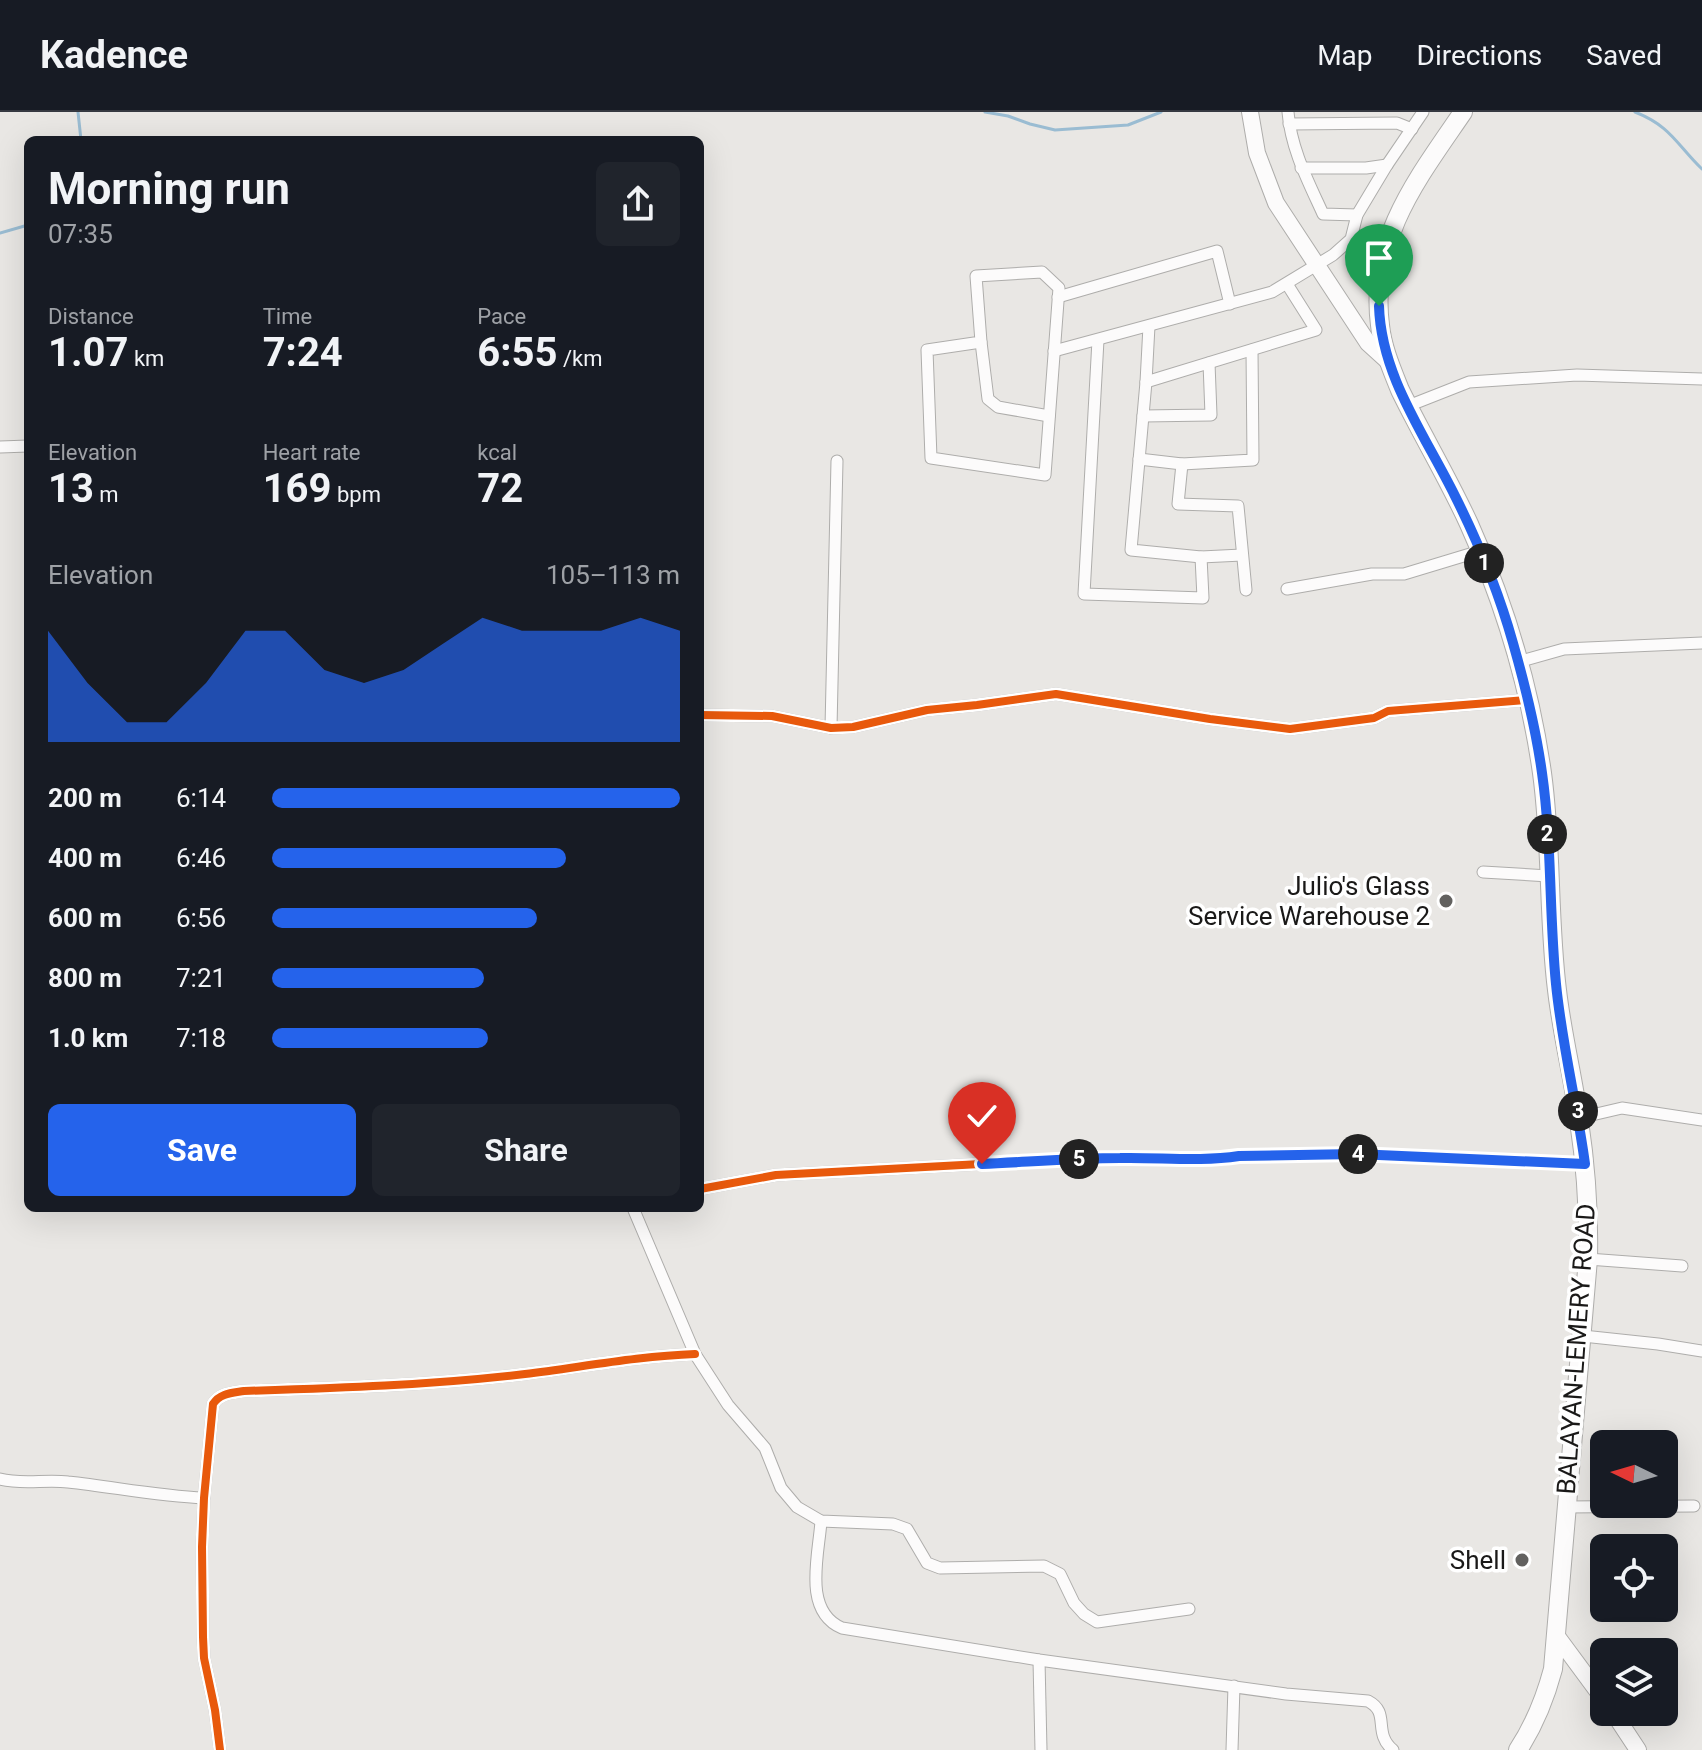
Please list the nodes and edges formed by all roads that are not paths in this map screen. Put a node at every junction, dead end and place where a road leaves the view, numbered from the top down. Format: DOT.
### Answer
graph roads {
  1 [pos="1250,112"];
  2 [pos="1423,112"];
  3 [pos="1463,112"];
  4 [pos="1288,118"];
  5 [pos="1412,129"];
  6 [pos="1387,165"];
  7 [pos="1301,168"];
  8 [pos="1366,168"];
  9 [pos="1369,195"];
  10 [pos="1357,215"];
  11 [pos="1316,266"];
  12 [pos="1287,284"];
  13 [pos="1058,297"];
  14 [pos="1230,304"];
  15 [pos="1149,326"];
  16 [pos="1098,340"];
  17 [pos="981,342"];
  18 [pos="1252,350"];
  19 [pos="1054,351"];
  20 [pos="1209,363"];
  21 [pos="1390,363"];
  22 [pos="1702,379"];
  23 [pos="1146,382"];
  24 [pos="1408,406"];
  25 [pos="1049,416"];
  26 [pos="1143,416"];
  27 [pos="24,446"];
  28 [pos="0,447"];
  29 [pos="1139,459"];
  30 [pos="837,461"];
  31 [pos="1182,464"];
  32 [pos="1480,551"];
  33 [pos="1242,555"];
  34 [pos="1201,557"];
  35 [pos="1287,589"];
  36 [pos="1246,590"];
  37 [pos="1702,643"];
  38 [pos="1518,662"];
  39 [pos="1527,700"];
  40 [pos="704,715"];
  41 [pos="831,728"];
  42 [pos="1483,872"];
  43 [pos="1549,876"];
  44 [pos="1579,1118"];
  45 [pos="1702,1120"];
  46 [pos="1585,1164"];
  47 [pos="704,1188"];
  48 [pos="635,1212"];
  49 [pos="1588,1259"];
  50 [pos="1682,1266"];
  51 [pos="1583,1336"];
  52 [pos="1702,1351"];
  53 [pos="695,1354"];
  54 [pos="0,1479"];
  55 [pos="204,1498"];
  56 [pos="1694,1506"];
  57 [pos="1565,1507"];
  58 [pos="821,1521"];
  59 [pos="1189,1609"];
  60 [pos="1556,1635"];
  61 [pos="1039,1660"];
  62 [pos="1590,1681"];
  63 [pos="1234,1686"];
  64 [pos="1622,1726"];
  65 [pos="220,1750"];
  66 [pos="1041,1750"];
  67 [pos="1232,1750"];
  68 [pos="1393,1750"];
  69 [pos="1518,1750"];
  70 [pos="1638,1750"];
  1 -- 11 [label="street"];
  2 -- 5 [label="street"];
  3 -- 21 [label="main road, BALAYAN-LEMERY ROAD"];
  4 -- 5 [label="street"];
  4 -- 7 [label="street"];
  5 -- 6 [label="street"];
  6 -- 8 [label="street"];
  6 -- 9 [label="street"];
  7 -- 8 [label="street"];
  7 -- 10 [label="street"];
  8 -- 9 [label="street"];
  9 -- 10 [label="street"];
  10 -- 11 [label="street"];
  11 -- 12 [label="street"];
  11 -- 21 [label="street"];
  12 -- 14 [label="street"];
  12 -- 18 [label="street"];
  13 -- 14 [label="street"];
  13 -- 17 [label="street"];
  13 -- 19 [label="street"];
  14 -- 15 [label="street"];
  15 -- 16 [label="street"];
  15 -- 23 [label="street"];
  16 -- 19 [label="street"];
  16 -- 34 [label="street"];
  17 -- 25 [label="street"];
  17 -- 25 [label="street"];
  18 -- 20 [label="street"];
  18 -- 31 [label="street"];
  19 -- 25 [label="street"];
  20 -- 23 [label="street"];
  20 -- 26 [label="street"];
  21 -- 24 [label="main road, BALAYAN-LEMERY ROAD"];
  22 -- 24 [label="street"];
  23 -- 26 [label="street"];
  24 -- 32 [label="main road, BALAYAN-LEMERY ROAD"];
  26 -- 29 [label="street"];
  27 -- 28 [label="street"];
  29 -- 31 [label="street"];
  29 -- 34 [label="street"];
  30 -- 41 [label="street"];
  31 -- 33 [label="street"];
  32 -- 35 [label="street"];
  32 -- 38 [label="main road, BALAYAN-LEMERY ROAD"];
  33 -- 34 [label="street"];
  33 -- 36 [label="street"];
  37 -- 38 [label="street"];
  38 -- 39 [label="main road, BALAYAN-LEMERY ROAD"];
  39 -- 41 [label="street"];
  39 -- 43 [label="main road, BALAYAN-LEMERY ROAD"];
  40 -- 41 [label="street"];
  42 -- 43 [label="street"];
  43 -- 44 [label="main road, BALAYAN-LEMERY ROAD"];
  44 -- 45 [label="street"];
  44 -- 46 [label="main road, BALAYAN-LEMERY ROAD"];
  46 -- 47 [label="street"];
  46 -- 49 [label="main road, BALAYAN-LEMERY ROAD"];
  48 -- 53 [label="street"];
  49 -- 50 [label="street"];
  49 -- 51 [label="main road, BALAYAN-LEMERY ROAD"];
  51 -- 52 [label="street"];
  51 -- 57 [label="main road, BALAYAN-LEMERY ROAD"];
  53 -- 55 [label="street"];
  53 -- 58 [label="street"];
  54 -- 55 [label="street"];
  55 -- 65 [label="street"];
  56 -- 57 [label="street"];
  57 -- 60 [label="main road, BALAYAN-LEMERY ROAD"];
  58 -- 59 [label="street"];
  58 -- 61 [label="street"];
  60 -- 62 [label="street"];
  60 -- 69 [label="main road, BALAYAN-LEMERY ROAD"];
  61 -- 63 [label="street"];
  61 -- 66 [label="street"];
  63 -- 67 [label="street"];
  63 -- 68 [label="street"];
  64 -- 70 [label="street"];
}
